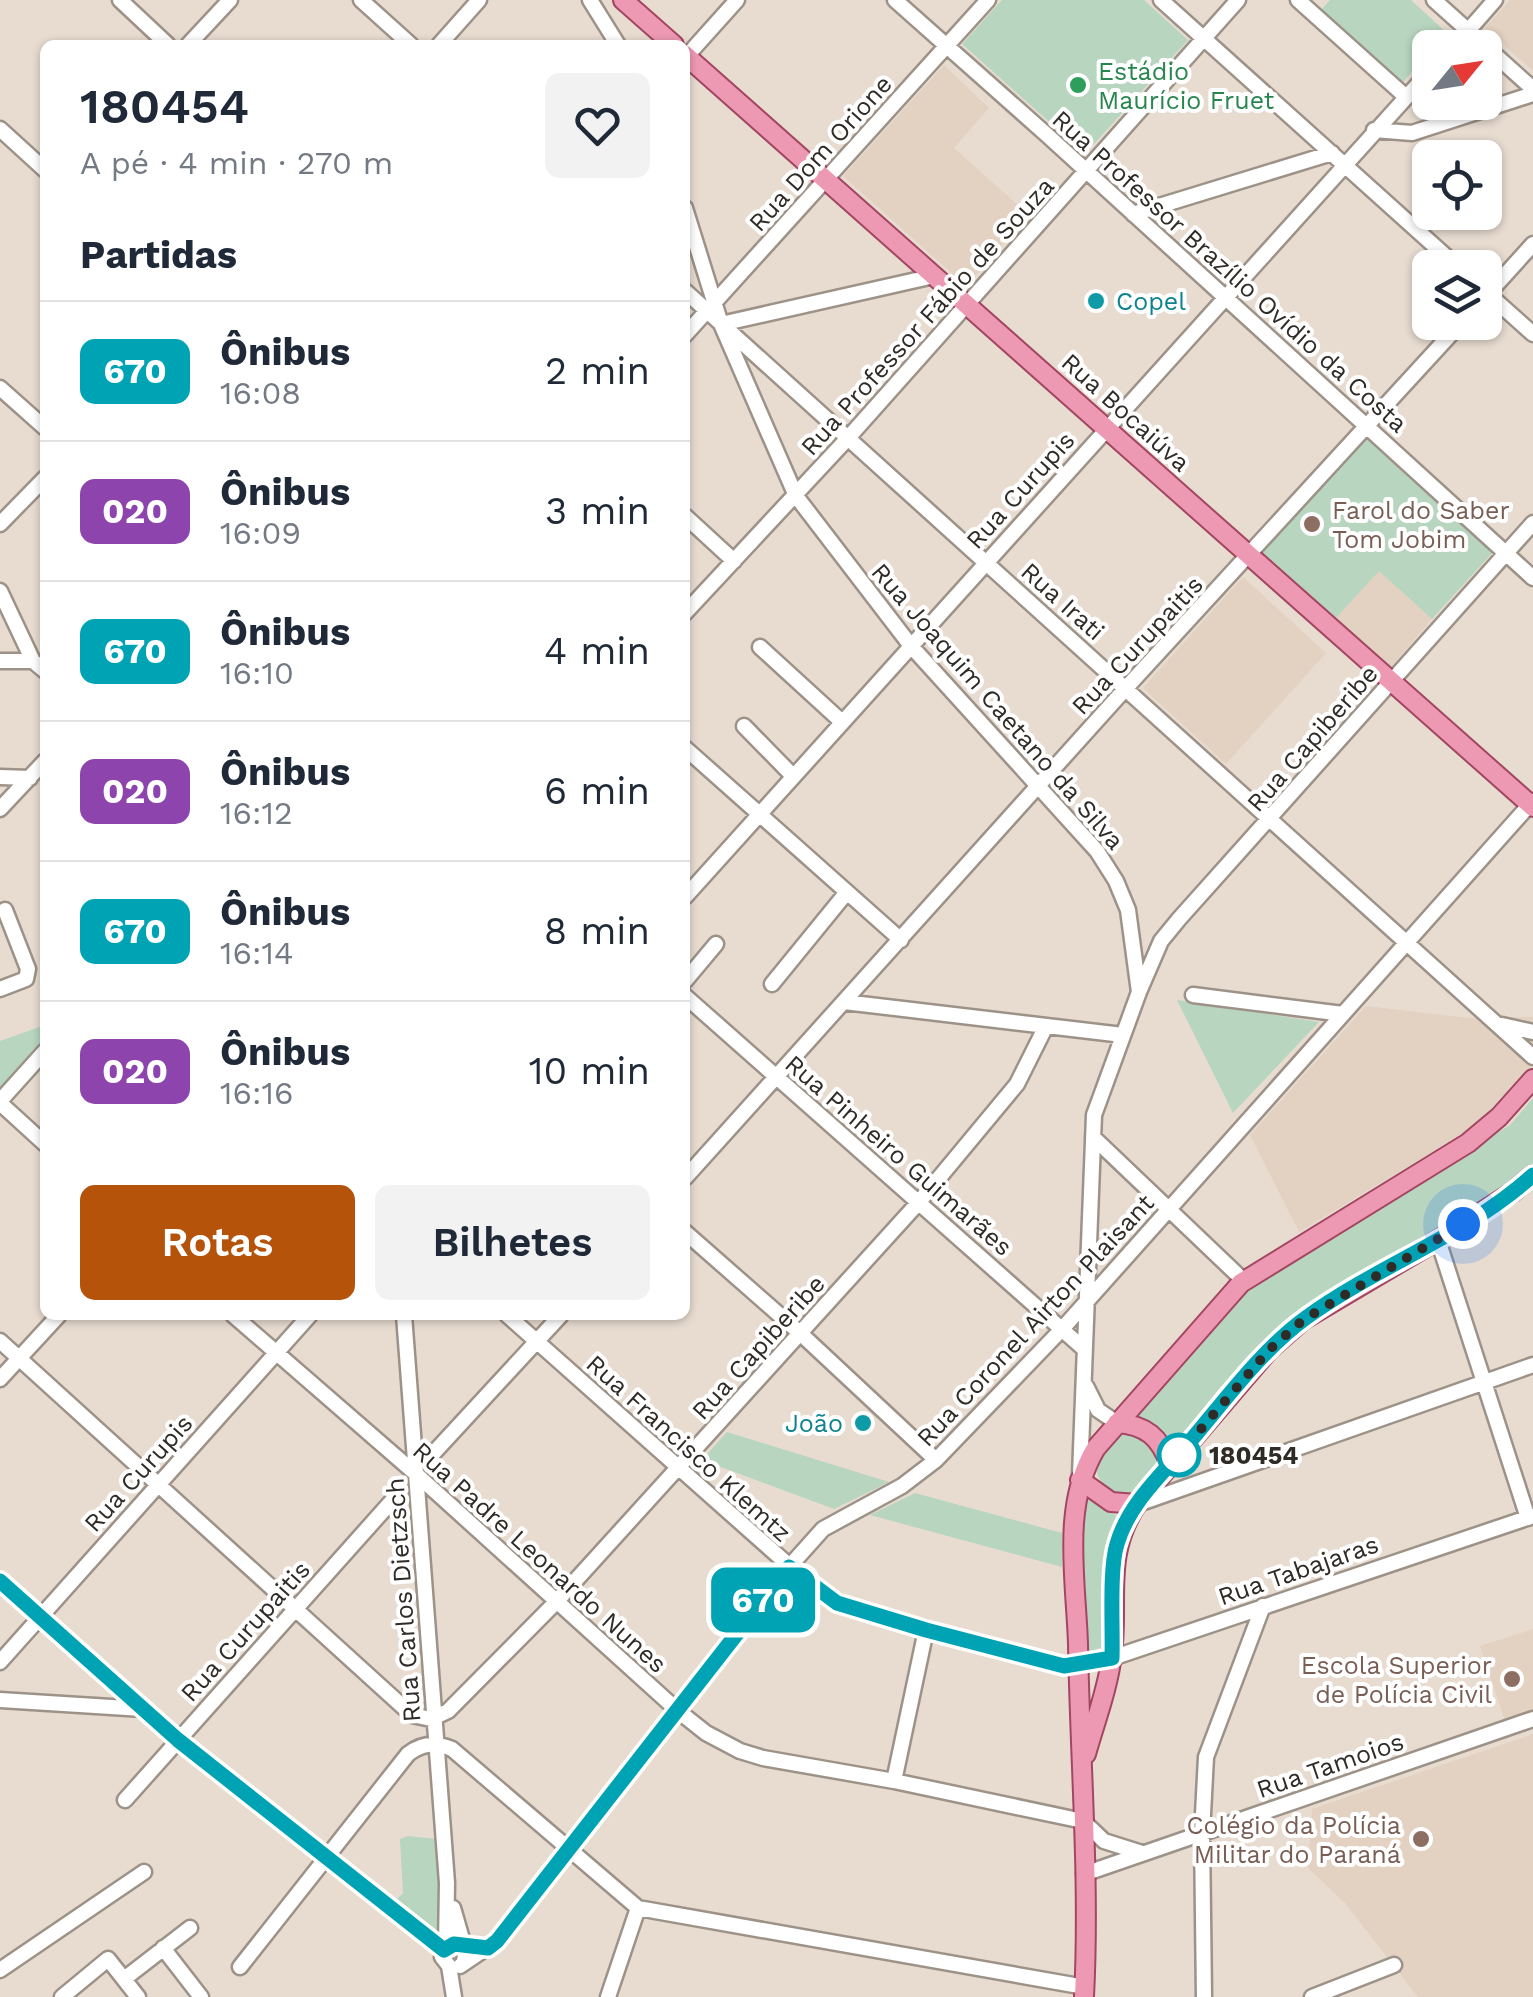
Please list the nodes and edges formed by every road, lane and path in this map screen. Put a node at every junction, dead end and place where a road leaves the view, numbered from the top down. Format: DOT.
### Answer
graph roads {
  1 [pos="120,0"];
  2 [pos="230,0"];
  3 [pos="362,0"];
  4 [pos="479,0"];
  5 [pos="590,0"];
  6 [pos="624,0"];
  7 [pos="737,0"];
  8 [pos="894,0"];
  9 [pos="988,0"];
  10 [pos="1161,0"];
  11 [pos="1238,0"];
  12 [pos="1298,0"];
  13 [pos="1434,0"];
  14 [pos="1495,0"];
  15 [pos="1467,30"];
  16 [pos="163,40"];
  17 [pos="193,40"];
  18 [pos="406,40"];
  19 [pos="443,40"];
  20 [pos="615,40"];
  21 [pos="668,40"];
  22 [pos="1204,40"];
  23 [pos="948,44"];
  24 [pos="690,47"];
  25 [pos="690,60"];
  26 [pos="1502,63"];
  27 [pos="1412,89"];
  28 [pos="1533,92"];
  29 [pos="1405,96"];
  30 [pos="0,129"];
  31 [pos="1374,130"];
  32 [pos="1338,159"];
  33 [pos="40,165"];
  34 [pos="1087,171"];
  35 [pos="826,180"];
  36 [pos="1133,214"];
  37 [pos="690,227"];
  38 [pos="1533,244"];
  39 [pos="1439,250"];
  40 [pos="934,276"];
  41 [pos="1502,277"];
  42 [pos="690,294"];
  43 [pos="1225,298"];
  44 [pos="965,303"];
  45 [pos="711,307"];
  46 [pos="1502,308"];
  47 [pos="721,324"];
  48 [pos="690,330"];
  49 [pos="1533,334"];
  50 [pos="1446,340"];
  51 [pos="0,388"];
  52 [pos="40,424"];
  53 [pos="1367,427"];
  54 [pos="1106,428"];
  55 [pos="848,438"];
  56 [pos="40,483"];
  57 [pos="796,496"];
  58 [pos="690,521"];
  59 [pos="1533,523"];
  60 [pos="0,524"];
  61 [pos="1504,553"];
  62 [pos="1250,556"];
  63 [pos="734,561"];
  64 [pos="986,562"];
  65 [pos="1533,578"];
  66 [pos="0,591"];
  67 [pos="690,609"];
  68 [pos="911,646"];
  69 [pos="760,647"];
  70 [pos="0,661"];
  71 [pos="39,666"];
  72 [pos="1391,681"];
  73 [pos="1126,688"];
  74 [pos="842,722"];
  75 [pos="744,726"];
  76 [pos="690,753"];
  77 [pos="40,767"];
  78 [pos="794,776"];
  79 [pos="0,777"];
  80 [pos="30,778"];
  81 [pos="1040,785"];
  82 [pos="1532,804"];
  83 [pos="0,808"];
  84 [pos="758,815"];
  85 [pos="1272,819"];
  86 [pos="690,891"];
  87 [pos="847,892"];
  88 [pos="5,910"];
  89 [pos="901,940"];
  90 [pos="1408,942"];
  91 [pos="716,944"];
  92 [pos="690,975"];
  93 [pos="772,984"];
  94 [pos="0,990"];
  95 [pos="1139,992"];
  96 [pos="1193,995"];
  97 [pos="690,1000"];
  98 [pos="844,1002"];
  99 [pos="1343,1014"];
  100 [pos="1501,1025"];
  101 [pos="1046,1026"];
  102 [pos="1533,1032"];
  103 [pos="1123,1035"];
  104 [pos="40,1057"];
  105 [pos="1533,1057"];
  106 [pos="777,1077"];
  107 [pos="1533,1079"];
  108 [pos="0,1102"];
  109 [pos="1093,1137"];
  110 [pos="40,1139"];
  111 [pos="690,1173"];
  112 [pos="1533,1175"];
  113 [pos="919,1202"];
  114 [pos="1168,1210"];
  115 [pos="690,1236"];
  116 [pos="1438,1240"];
  117 [pos="1244,1281"];
  118 [pos="1086,1302"];
  119 [pos="54,1320"];
  120 [pos="239,1320"];
  121 [pos="306,1320"];
  122 [pos="404,1320"];
  123 [pos="513,1320"];
  124 [pos="557,1320"];
  125 [pos="1063,1328"];
  126 [pos="800,1332"];
  127 [pos="0,1340"];
  128 [pos="537,1342"];
  129 [pos="1084,1348"];
  130 [pos="276,1353"];
  131 [pos="19,1358"];
  132 [pos="1533,1365"];
  133 [pos="0,1379"];
  134 [pos="1084,1380"];
  135 [pos="1482,1383"];
  136 [pos="1117,1423"];
  137 [pos="430,1458"];
  138 [pos="936,1460"];
  139 [pos="1170,1465"];
  140 [pos="678,1469"];
  141 [pos="416,1474"];
  142 [pos="1200,1479"];
  143 [pos="1080,1480"];
  144 [pos="157,1484"];
  145 [pos="399,1493"];
  146 [pos="1137,1504"];
  147 [pos="1530,1517"];
  148 [pos="789,1567"];
  149 [pos="0,1581"];
  150 [pos="556,1602"];
  151 [pos="1262,1606"];
  152 [pos="295,1608"];
  153 [pos="40,1617"];
  154 [pos="926,1630"];
  155 [pos="1112,1658"];
  156 [pos="0,1662"];
  157 [pos="1078,1665"];
  158 [pos="0,1700"];
  159 [pos="143,1709"];
  160 [pos="677,1710"];
  161 [pos="434,1719"];
  162 [pos="1533,1720"];
  163 [pos="178,1740"];
  164 [pos="436,1744"];
  165 [pos="1081,1770"];
  166 [pos="894,1781"];
  167 [pos="125,1800"];
  168 [pos="1083,1821"];
  169 [pos="1202,1833"];
  170 [pos="569,1850"];
  171 [pos="1142,1853"];
  172 [pos="325,1856"];
  173 [pos="144,1872"];
  174 [pos="1084,1874"];
  175 [pos="447,1882"];
  176 [pos="638,1908"];
  177 [pos="446,1916"];
  178 [pos="190,1928"];
  179 [pos="416,1928"];
  180 [pos="163,1948"];
  181 [pos="451,1948"];
  182 [pos="488,1948"];
  183 [pos="457,1965"];
  184 [pos="1394,1965"];
  185 [pos="240,1967"];
  186 [pos="0,1970"];
  187 [pos="124,1979"];
  188 [pos="1084,1992"];
  189 [pos="62,1997"];
  190 [pos="138,1997"];
  191 [pos="201,1997"];
  192 [pos="457,1997"];
  193 [pos="608,1997"];
  194 [pos="1204,1997"];
  195 [pos="1312,1997"];
  1 -- 16 [label="street"];
  2 -- 17 [label="street"];
  3 -- 18 [label="street"];
  4 -- 19 [label="street"];
  5 -- 20 [label="street"];
  6 -- 21 [label="main road, Rua Bocaiúva"];
  7 -- 24 [label="street"];
  8 -- 23 [label="street, Rua Professor Brazílio Ovídio da Costa"];
  9 -- 23 [label="street, Rua Dom Orione"];
  10 -- 22 [label="street"];
  11 -- 22 [label="street, Rua Professor Fábio de Souza"];
  12 -- 29 [label="street"];
  13 -- 15 [label="street"];
  14 -- 15 [label="street"];
  22 -- 32 [label="street"];
  22 -- 34 [label="street, Rua Professor Fábio de Souza"];
  23 -- 34 [label="street, Rua Professor Brazílio Ovídio da Costa"];
  23 -- 35 [label="street, Rua Dom Orione"];
  25 -- 35 [label="main road, Rua Bocaiúva"];
  26 -- 28 [label="street"];
  27 -- 29 [label="street, Rua Curupis"];
  28 -- 31 [label="street"];
  29 -- 31 [label="street, Rua Curupis"];
  30 -- 33 [label="street"];
  31 -- 32 [label="street, Rua Curupis"];
  32 -- 36 [label="street"];
  32 -- 39 [label="street"];
  32 -- 43 [label="street, Rua Curupis"];
  34 -- 36 [label="street, Rua Professor Brazílio Ovídio da Costa"];
  34 -- 44 [label="street, Rua Professor Fábio de Souza"];
  35 -- 40 [label="main road, Rua Bocaiúva"];
  35 -- 45 [label="street, Rua Dom Orione"];
  36 -- 43 [label="street, Rua Professor Brazílio Ovídio da Costa"];
  37 -- 45 [label="street"];
  38 -- 41 [label="street"];
  40 -- 44 [label="main road, Rua Bocaiúva"];
  40 -- 47 [label="street"];
  42 -- 45 [label="street, Rua Irati"];
  43 -- 53 [label="street, Rua Professor Brazílio Ovídio da Costa"];
  43 -- 54 [label="street, Rua Curupis"];
  44 -- 54 [label="main road, Rua Bocaiúva"];
  44 -- 55 [label="street, Rua Professor Fábio de Souza"];
  45 -- 47 [label="street, Rua Irati"];
  45 -- 48 [label="street, Rua Dom Orione"];
  46 -- 49 [label="street"];
  47 -- 55 [label="street, Rua Irati"];
  47 -- 57 [label="street, Rua Joaquim Caetano da Silva"];
  50 -- 53 [label="street, Rua Curupaitis"];
  51 -- 52 [label="street"];
  53 -- 61 [label="street, Rua Professor Brazílio Ovídio da Costa"];
  53 -- 62 [label="street, Rua Curupaitis"];
  54 -- 62 [label="main road, Rua Bocaiúva"];
  54 -- 64 [label="street, Rua Curupis"];
  55 -- 57 [label="street, Rua Professor Fábio de Souza"];
  55 -- 64 [label="street, Rua Irati"];
  56 -- 60 [label="street"];
  57 -- 63 [label="street, Rua Professor Fábio de Souza"];
  57 -- 68 [label="street, Rua Joaquim Caetano da Silva"];
  58 -- 63 [label="street"];
  59 -- 61 [label="street, Rua Capiberibe"];
  61 -- 65 [label="street, Rua Professor Brazílio Ovídio da Costa"];
  61 -- 72 [label="street, Rua Capiberibe"];
  62 -- 72 [label="main road, Rua Bocaiúva"];
  62 -- 73 [label="street, Rua Curupaitis"];
  63 -- 67 [label="street, Rua Professor Fábio de Souza"];
  64 -- 68 [label="street, Rua Curupis"];
  64 -- 73 [label="street, Rua Irati"];
  66 -- 71 [label="street"];
  68 -- 74 [label="street, Rua Curupis"];
  68 -- 81 [label="street, Rua Joaquim Caetano da Silva"];
  69 -- 74 [label="street"];
  70 -- 71 [label="street"];
  72 -- 82 [label="main road, Rua Bocaiúva"];
  72 -- 85 [label="street, Rua Capiberibe"];
  73 -- 81 [label="street, Rua Curupaitis"];
  73 -- 85 [label="street, Rua Irati"];
  74 -- 78 [label="street, Rua Curupis"];
  75 -- 78 [label="street"];
  76 -- 84 [label="street"];
  77 -- 80 [label="street"];
  78 -- 84 [label="street, Rua Curupis"];
  79 -- 80 [label="street"];
  80 -- 83 [label="street"];
  81 -- 89 [label="street, Rua Curupaitis"];
  81 -- 95 [label="street, Rua Joaquim Caetano da Silva"];
  82 -- 90 [label="street, Rua Coronel Airton Plaisant"];
  84 -- 86 [label="street, Rua Curupis"];
  84 -- 87 [label="street"];
  85 -- 90 [label="street, Rua Irati"];
  85 -- 95 [label="street, Rua Capiberibe"];
  87 -- 89 [label="street"];
  87 -- 93 [label="street"];
  88 -- 94 [label="street"];
  89 -- 98 [label="street, Rua Curupaitis"];
  90 -- 99 [label="street, Rua Coronel Airton Plaisant"];
  90 -- 100 [label="street, Rua Irati"];
  91 -- 92 [label="street"];
  95 -- 103 [label="street, Rua Joaquim Caetano da Silva"];
  96 -- 99 [label="street"];
  97 -- 106 [label="street, Rua Pinheiro Guimarães"];
  98 -- 101 [label="street"];
  98 -- 106 [label="street, Rua Curupaitis"];
  99 -- 114 [label="street, Rua Coronel Airton Plaisant"];
  100 -- 102 [label="street, Rua Irati"];
  100 -- 105 [label="street, Rua Irati"];
  101 -- 103 [label="street"];
  101 -- 113 [label="street, Rua Capiberibe"];
  103 -- 109 [label="street, Rua Joaquim Caetano da Silva"];
  104 -- 108 [label="street"];
  106 -- 111 [label="street, Rua Curupaitis"];
  106 -- 113 [label="street, Rua Pinheiro Guimarães"];
  107 -- 117 [label="main road"];
  108 -- 110 [label="street"];
  109 -- 114 [label="street"];
  109 -- 118 [label="street, Rua Joaquim Caetano da Silva"];
  112 -- 116 [label="main road"];
  113 -- 125 [label="street, Rua Pinheiro Guimarães"];
  113 -- 126 [label="street, Rua Capiberibe"];
  114 -- 117 [label="street"];
  114 -- 118 [label="street, Rua Coronel Airton Plaisant"];
  115 -- 126 [label="street"];
  116 -- 135 [label="street"];
  116 -- 139 [label="main road"];
  117 -- 136 [label="main road"];
  118 -- 125 [label="street, Rua Coronel Airton Plaisant"];
  118 -- 129 [label="street, Rua Joaquim Caetano da Silva"];
  119 -- 131 [label="street"];
  120 -- 130 [label="street, Rua Padre Leonardo Nunes"];
  121 -- 130 [label="street, Rua Curupis"];
  122 -- 141 [label="street, Rua Carlos Dietzsch"];
  123 -- 128 [label="street, Rua Francisco Klemtz"];
  124 -- 128 [label="street"];
  125 -- 129 [label="street, Rua Pinheiro Guimarães"];
  125 -- 138 [label="street, Rua Coronel Airton Plaisant"];
  126 -- 138 [label="street"];
  126 -- 140 [label="street, Rua Capiberibe"];
  127 -- 131 [label="street"];
  128 -- 137 [label="street"];
  128 -- 140 [label="street, Rua Francisco Klemtz"];
  129 -- 134 [label="street, Rua Joaquim Caetano da Silva"];
  130 -- 141 [label="street, Rua Padre Leonardo Nunes"];
  130 -- 144 [label="street, Rua Curupis"];
  131 -- 133 [label="street"];
  131 -- 144 [label="street"];
  132 -- 135 [label="street"];
  134 -- 136 [label="street"];
  134 -- 143 [label="street, Rua Joaquim Caetano da Silva"];
  135 -- 142 [label="street"];
  135 -- 147 [label="street"];
  136 -- 139 [label="main road"];
  136 -- 143 [label="main road"];
  138 -- 148 [label="street, Rua Coronel Airton Plaisant"];
  139 -- 142 [label="street"];
  139 -- 146 [label="main road"];
  140 -- 148 [label="street, Rua Francisco Klemtz"];
  140 -- 150 [label="street, Rua Capiberibe"];
  141 -- 150 [label="street, Rua Padre Leonardo Nunes"];
  141 -- 161 [label="street, Rua Carlos Dietzsch"];
  142 -- 146 [label="street"];
  143 -- 146 [label="main road"];
  143 -- 157 [label="main road"];
  144 -- 152 [label="street"];
  144 -- 153 [label="street, Rua Curupis"];
  145 -- 152 [label="street, Rua Curupaitis"];
  146 -- 155 [label="main road"];
  147 -- 151 [label="street, Rua Tabajaras"];
  148 -- 154 [label="street, Rua Francisco Klemtz"];
  148 -- 160 [label="street, Rua Coronel Airton Plaisant"];
  149 -- 153 [label="street"];
  150 -- 160 [label="street, Rua Padre Leonardo Nunes"];
  150 -- 161 [label="street, Rua Capiberibe"];
  151 -- 155 [label="street, Rua Tabajaras"];
  151 -- 169 [label="street"];
  152 -- 161 [label="street"];
  152 -- 163 [label="street, Rua Curupaitis"];
  153 -- 156 [label="street, Rua Curupis"];
  153 -- 159 [label="street"];
  154 -- 157 [label="street, Rua Francisco Klemtz"];
  154 -- 166 [label="street"];
  155 -- 157 [label="street, Rua Tabajaras"];
  155 -- 165 [label="main road"];
  157 -- 165 [label="main road"];
  158 -- 159 [label="street"];
  159 -- 163 [label="street"];
  160 -- 166 [label="street, Rua Padre Leonardo Nunes"];
  160 -- 170 [label="street, Rua Coronel Airton Plaisant"];
  161 -- 164 [label="street, Rua Carlos Dietzsch"];
  162 -- 169 [label="street, Rua Tamoios"];
  163 -- 167 [label="street, Rua Curupaitis"];
  163 -- 172 [label="street"];
  164 -- 170 [label="street"];
  164 -- 172 [label="street"];
  164 -- 175 [label="street, Rua Carlos Dietzsch"];
  165 -- 168 [label="main road"];
  166 -- 168 [label="street, Rua Padre Leonardo Nunes"];
  168 -- 171 [label="street"];
  168 -- 174 [label="main road"];
  169 -- 171 [label="street, Rua Tamoios"];
  169 -- 194 [label="street"];
  170 -- 176 [label="street"];
  170 -- 182 [label="street, Rua Coronel Airton Plaisant"];
  171 -- 174 [label="street, Rua Tamoios"];
  172 -- 179 [label="street"];
  172 -- 185 [label="street"];
  173 -- 186 [label="street"];
  174 -- 188 [label="main road"];
  175 -- 177 [label="street, Rua Carlos Dietzsch"];
  175 -- 181 [label="street, Rua Carlos Dietzsch"];
  176 -- 188 [label="street"];
  176 -- 193 [label="street"];
  177 -- 179 [label="street"];
  177 -- 181 [label="street, Rua Carlos Dietzsch"];
  178 -- 180 [label="street"];
  179 -- 181 [label="street"];
  180 -- 187 [label="street"];
  180 -- 191 [label="street"];
  181 -- 182 [label="street"];
  181 -- 183 [label="street, Rua Carlos Dietzsch"];
  182 -- 183 [label="street, Rua Coronel Airton Plaisant"];
  183 -- 192 [label="street, Rua Carlos Dietzsch"];
  184 -- 195 [label="street"];
  187 -- 189 [label="street"];
  187 -- 190 [label="street"];
}
